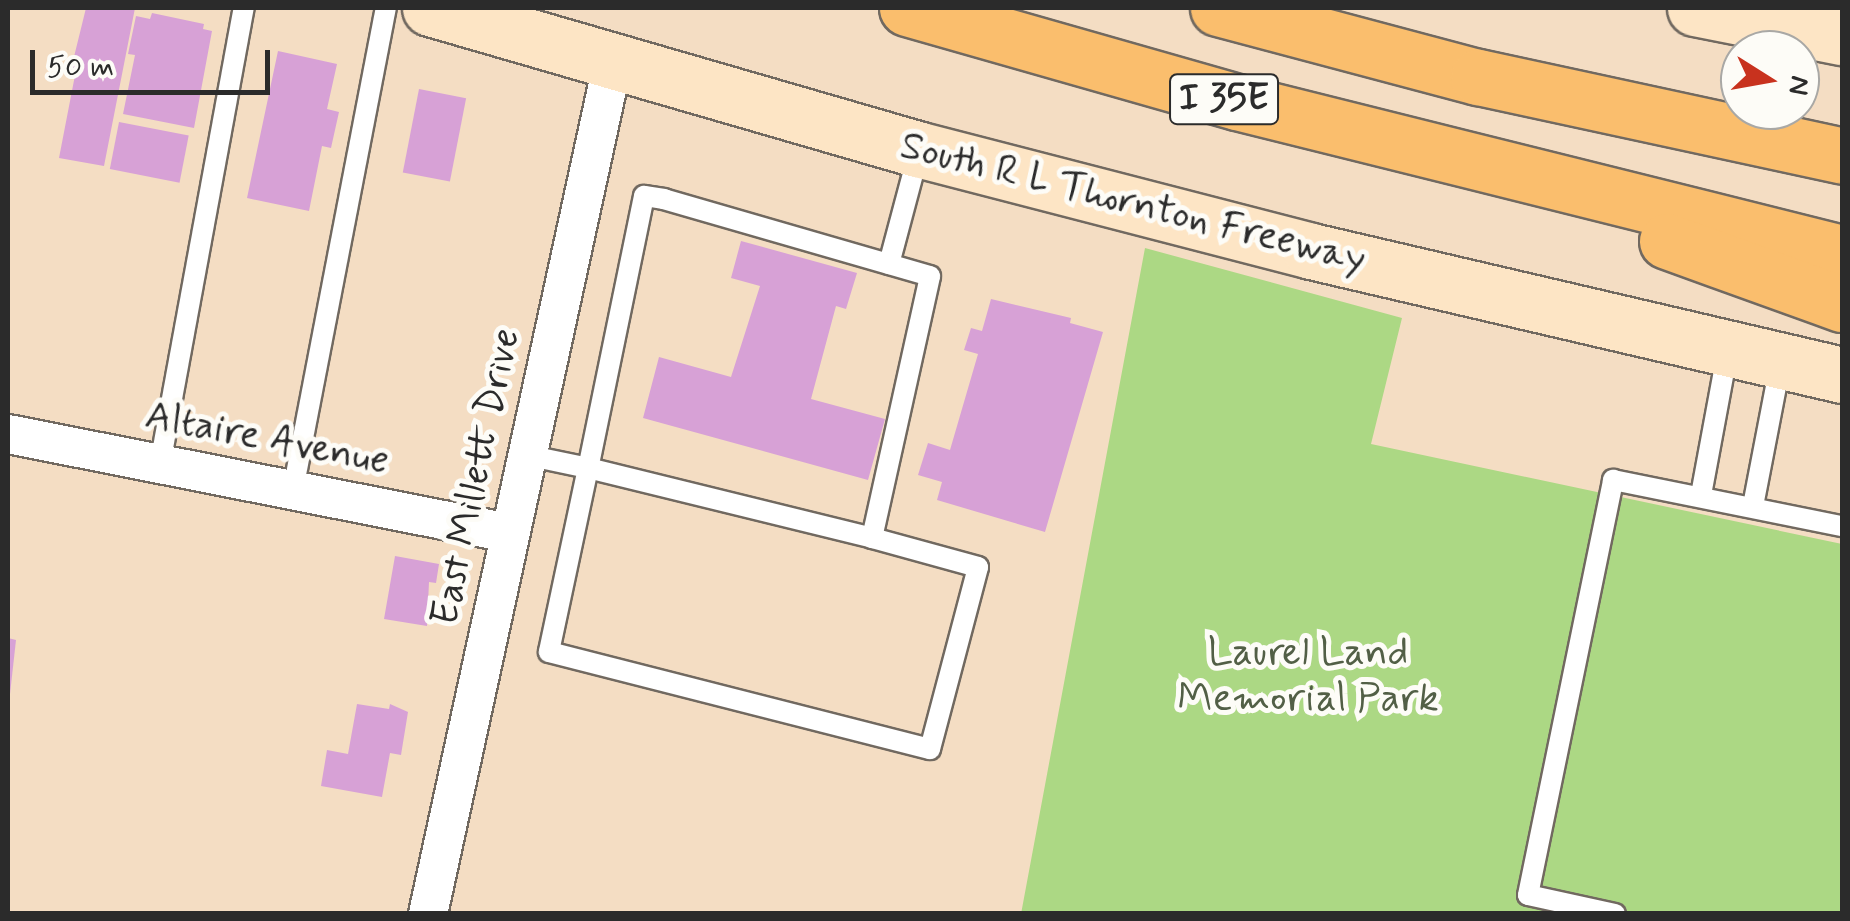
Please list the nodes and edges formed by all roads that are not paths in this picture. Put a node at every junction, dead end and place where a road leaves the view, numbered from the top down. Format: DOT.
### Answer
graph roads {
  1 [pos="244,8"];
  2 [pos="386,8"];
  3 [pos="430,8"];
  4 [pos="907,8"];
  5 [pos="1218,8"];
  6 [pos="1695,8"];
  7 [pos="1842,38"];
  8 [pos="613,61"];
  9 [pos="919,149"];
  10 [pos="1842,156"];
  11 [pos="1542,180"];
  12 [pos="1842,254"];
  13 [pos="890,264"];
  14 [pos="1842,304"];
  15 [pos="1728,348"];
  16 [pos="1781,361"];
  17 [pos="1842,375"];
  18 [pos="8,434"];
  19 [pos="526,455"];
  20 [pos="160,464"];
  21 [pos="588,468"];
  22 [pos="293,490"];
  23 [pos="1700,496"];
  24 [pos="1753,506"];
  25 [pos="1842,526"];
  26 [pos="509,532"];
  27 [pos="872,538"];
  28 [pos="428,914"];
  29 [pos="1614,914"];
  1 -- 20 [label="lane"];
  2 -- 22 [label="lane"];
  3 -- 8 [label="main road, South R L Thornton Freeway"];
  4 -- 11 [label="highway, I 35E"];
  5 -- 10 [label="highway, I 35E"];
  6 -- 7 [label="main road"];
  8 -- 9 [label="main road, South R L Thornton Freeway"];
  8 -- 19 [label="street, East Millett Drive"];
  9 -- 13 [label="lane"];
  9 -- 15 [label="main road, South R L Thornton Freeway"];
  11 -- 12 [label="highway, I 35E"];
  11 -- 14 [label="highway"];
  13 -- 21 [label="lane"];
  13 -- 27 [label="lane"];
  15 -- 16 [label="main road, South R L Thornton Freeway"];
  15 -- 23 [label="lane"];
  16 -- 17 [label="main road, South R L Thornton Freeway"];
  16 -- 24 [label="lane"];
  18 -- 20 [label="street, Altaire Avenue"];
  19 -- 21 [label="lane"];
  19 -- 26 [label="street, East Millett Drive"];
  20 -- 22 [label="street, Altaire Avenue"];
  21 -- 27 [label="lane"];
  21 -- 27 [label="lane"];
  22 -- 26 [label="street, Altaire Avenue"];
  23 -- 24 [label="lane"];
  23 -- 29 [label="lane"];
  24 -- 25 [label="lane"];
  26 -- 28 [label="street, East Millett Drive"];
}
